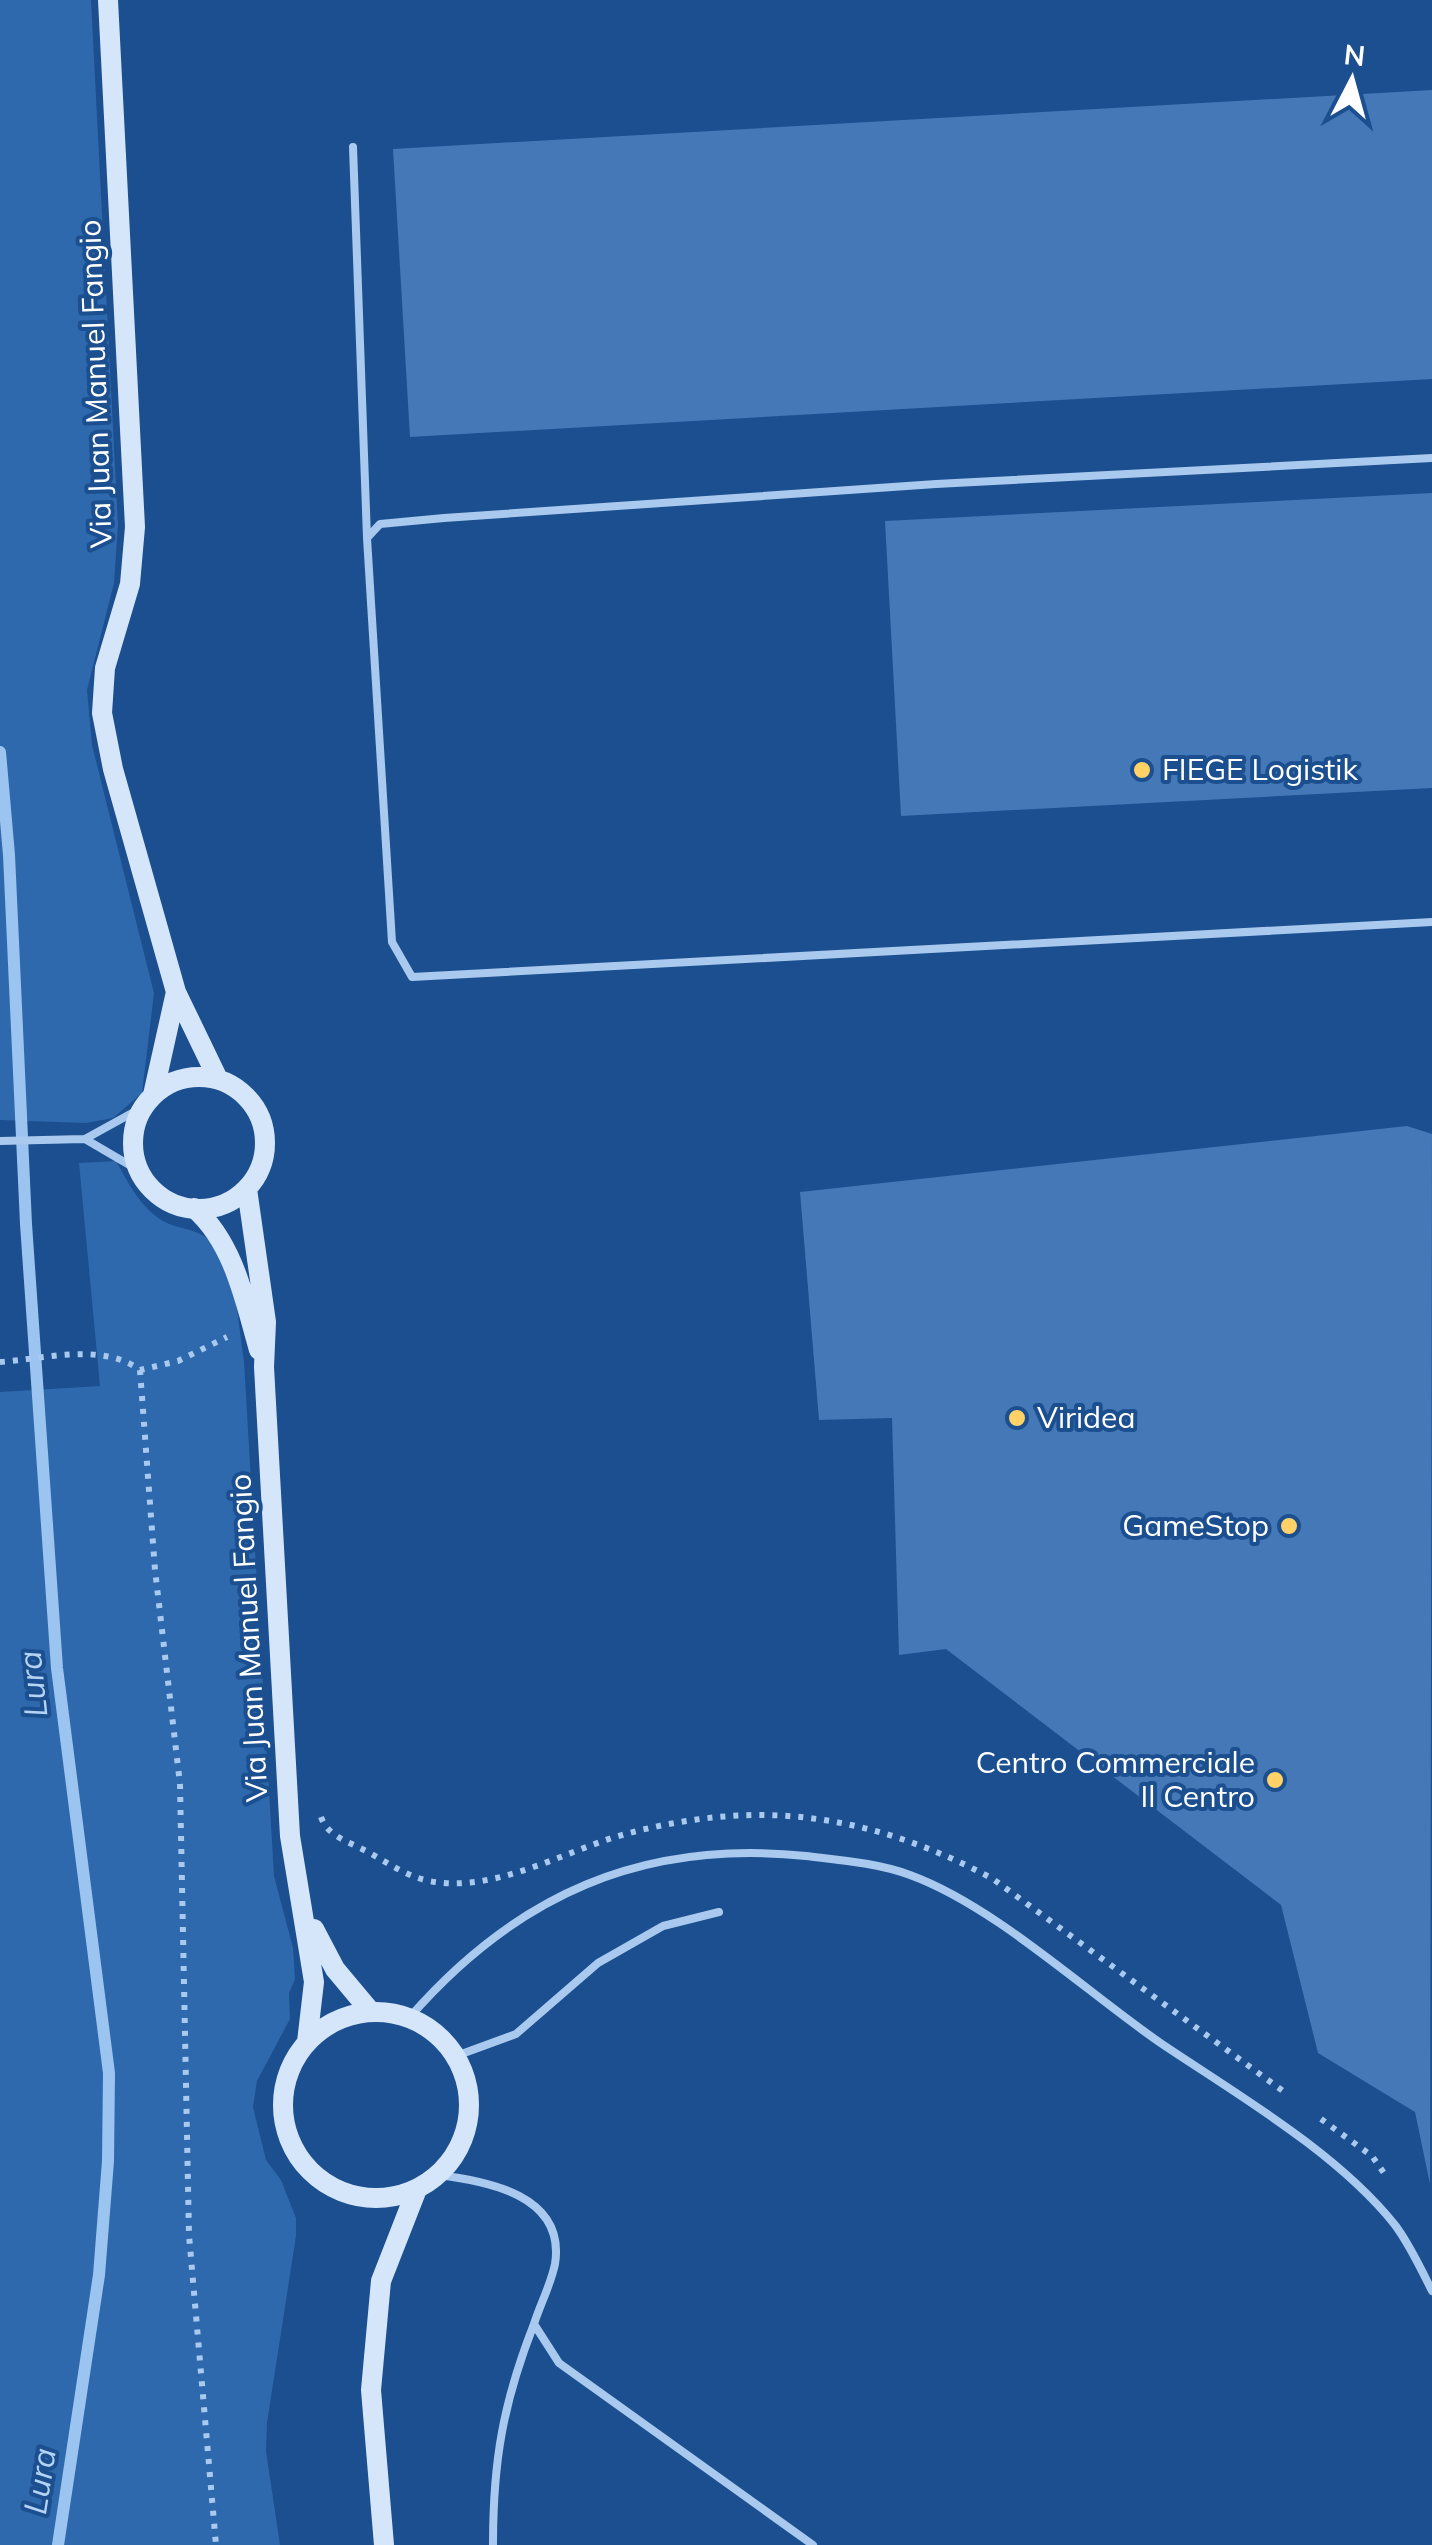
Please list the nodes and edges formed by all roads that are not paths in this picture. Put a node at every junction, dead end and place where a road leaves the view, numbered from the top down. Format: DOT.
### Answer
graph roads {
  1 [pos="108,0"];
  2 [pos="353,147"];
  3 [pos="1432,458"];
  4 [pos="367,538"];
  5 [pos="1432,922"];
  6 [pos="176,992"];
  7 [pos="218,1079"];
  8 [pos="148,1101"];
  9 [pos="85,1139"];
  10 [pos="0,1141"];
  11 [pos="138,1170"];
  12 [pos="246,1189"];
  13 [pos="194,1208"];
  14 [pos="264,1366"];
  15 [pos="304,1904"];
  16 [pos="719,1912"];
  17 [pos="371,2012"];
  18 [pos="409,2018"];
  19 [pos="307,2042"];
  20 [pos="456,2056"];
  21 [pos="438,2176"];
  22 [pos="417,2188"];
  23 [pos="1432,2291"];
  24 [pos="534,2324"];
  25 [pos="384,2545"];
  26 [pos="493,2545"];
  27 [pos="812,2545"];
  1 -- 6 [label="street, Via Juan Manuel Fangio"];
  2 -- 4 [label="lane"];
  3 -- 4 [label="lane"];
  4 -- 5 [label="lane"];
  6 -- 7 [label="street, Via Juan Manuel Fangio"];
  6 -- 8 [label="street, Via Juan Manuel Fangio"];
  7 -- 8 [label="street"];
  7 -- 12 [label="street"];
  8 -- 9 [label="lane"];
  8 -- 11 [label="street"];
  9 -- 10 [label="lane"];
  9 -- 11 [label="lane"];
  11 -- 13 [label="street"];
  12 -- 13 [label="street"];
  12 -- 14 [label="street, Via Juan Manuel Fangio"];
  13 -- 14 [label="street, Via Juan Manuel Fangio"];
  14 -- 15 [label="street, Via Juan Manuel Fangio"];
  15 -- 17 [label="street, Via Juan Manuel Fangio"];
  15 -- 19 [label="street, Via Juan Manuel Fangio"];
  16 -- 20 [label="lane"];
  17 -- 18 [label="street"];
  17 -- 19 [label="street"];
  18 -- 20 [label="street"];
  18 -- 23 [label="lane"];
  19 -- 22 [label="street, Via Juan Manuel Fangio"];
  20 -- 21 [label="street, Via Juan Manuel Fangio"];
  21 -- 22 [label="street, Via Juan Manuel Fangio"];
  21 -- 24 [label="lane"];
  22 -- 25 [label="street"];
  24 -- 26 [label="lane"];
  24 -- 27 [label="lane"];
}
